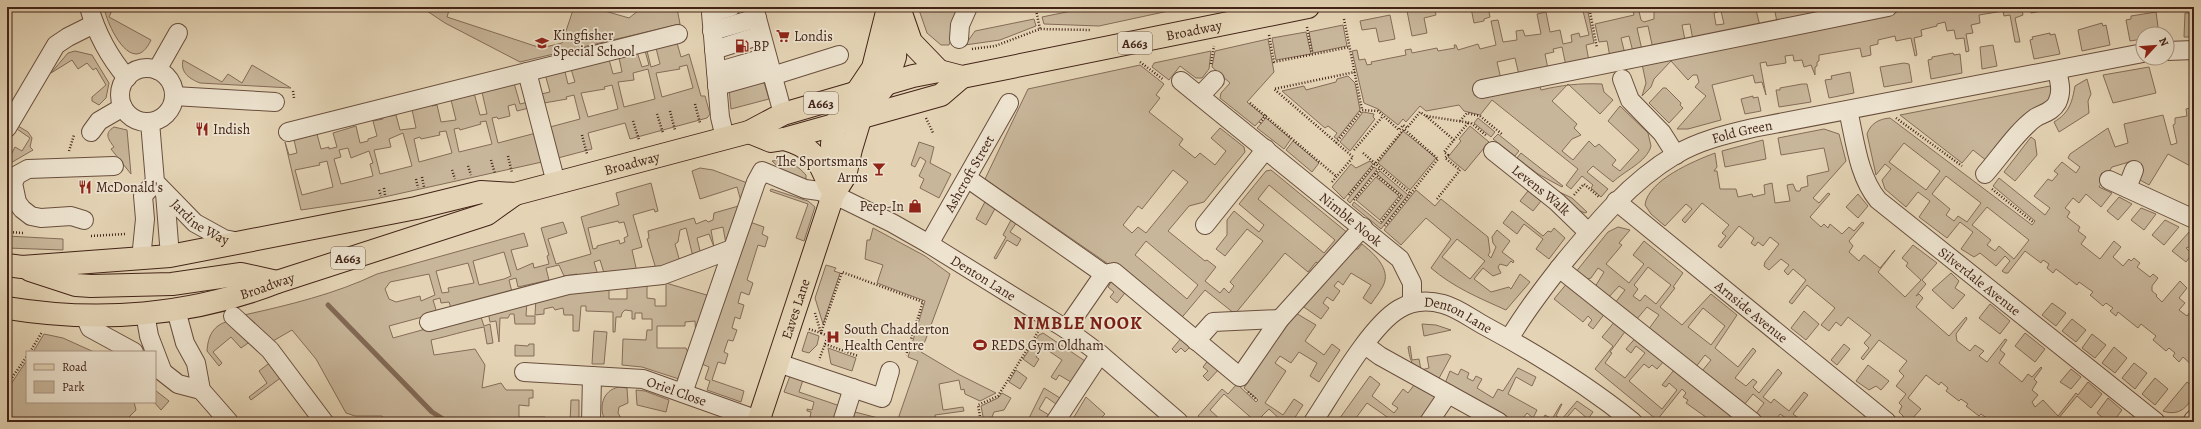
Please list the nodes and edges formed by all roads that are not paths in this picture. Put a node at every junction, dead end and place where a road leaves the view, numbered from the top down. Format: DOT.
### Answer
graph roads {
  1 [pos="89,7"];
  2 [pos="731,7"];
  3 [pos="892,7"];
  4 [pos="899,7"];
  5 [pos="968,7"];
  6 [pos="1888,7"];
  7 [pos="755,12"];
  8 [pos="1308,17"];
  9 [pos="94,24"];
  10 [pos="712,31"];
  11 [pos="178,33"];
  12 [pos="678,34"];
  13 [pos="761,35"];
  14 [pos="962,44"];
  15 [pos="714,50"];
  16 [pos="2194,50"];
  17 [pos="2175,51"];
  18 [pos="839,55"];
  19 [pos="2135,55"];
  20 [pos="770,68"];
  21 [pos="157,70"];
  22 [pos="2057,70"];
  23 [pos="939,71"];
  24 [pos="527,72"];
  25 [pos="1212,74"];
  26 [pos="962,77"];
  27 [pos="126,78"];
  28 [pos="716,79"];
  29 [pos="1622,79"];
  30 [pos="1173,81"];
  31 [pos="886,84"];
  32 [pos="1482,89"];
  33 [pos="858,91"];
  34 [pos="174,96"];
  35 [pos="1200,96"];
  36 [pos="275,102"];
  37 [pos="1009,104"];
  38 [pos="123,107"];
  39 [pos="1848,110"];
  40 [pos="783,114"];
  41 [pos="861,116"];
  42 [pos="150,122"];
  43 [pos="834,126"];
  44 [pos="7,128"];
  45 [pos="83,130"];
  46 [pos="288,132"];
  47 [pos="748,132"];
  48 [pos="725,138"];
  49 [pos="784,139"];
  50 [pos="1492,145"];
  51 [pos="1266,149"];
  52 [pos="1676,155"];
  53 [pos="114,166"];
  54 [pos="2134,170"];
  55 [pos="967,178"];
  56 [pos="1987,180"];
  57 [pos="2109,180"];
  58 [pos="556,183"];
  59 [pos="10,186"];
  60 [pos="160,187"];
  61 [pos="2127,188"];
  62 [pos="514,194"];
  63 [pos="833,195"];
  64 [pos="1609,200"];
  65 [pos="7,205"];
  66 [pos="31,216"];
  67 [pos="2194,219"];
  68 [pos="84,220"];
  69 [pos="1369,222"];
  70 [pos="1205,225"];
  71 [pos="1588,232"];
  72 [pos="240,242"];
  73 [pos="929,244"];
  74 [pos="732,249"];
  75 [pos="170,256"];
  76 [pos="142,259"];
  77 [pos="14,266"];
  78 [pos="1560,268"];
  79 [pos="1104,274"];
  80 [pos="277,282"];
  81 [pos="172,284"];
  82 [pos="143,285"];
  83 [pos="1412,303"];
  84 [pos="7,308"];
  85 [pos="176,310"];
  86 [pos="145,313"];
  87 [pos="85,316"];
  88 [pos="233,316"];
  89 [pos="1280,319"];
  90 [pos="429,322"];
  91 [pos="1066,329"];
  92 [pos="1509,339"];
  93 [pos="1196,341"];
  94 [pos="1365,345"];
  95 [pos="132,351"];
  96 [pos="154,351"];
  97 [pos="1100,354"];
  98 [pos="156,358"];
  99 [pos="778,363"];
  100 [pos="159,368"];
  101 [pos="524,372"];
  102 [pos="890,372"];
  103 [pos="592,376"];
  104 [pos="853,388"];
  105 [pos="201,390"];
  106 [pos="682,392"];
  107 [pos="1448,394"];
  108 [pos="2194,419"];
  109 [pos="758,421"];
  110 [pos="228,422"];
  111 [pos="324,422"];
  112 [pos="591,422"];
  113 [pos="842,422"];
  114 [pos="1055,422"];
  115 [pos="1179,422"];
  116 [pos="1313,422"];
  117 [pos="1429,422"];
  118 [pos="1499,422"];
  119 [pos="1633,422"];
  120 [pos="1753,422"];
  121 [pos="1887,422"];
  122 [pos="2156,422"];
  123 [pos="2192,422"];
  1 -- 9 [label="street"];
  2 -- 10 [label="street"];
  3 -- 33 [label="main road"];
  4 -- 23 [label="main road"];
  4 -- 31 [label="main road"];
  5 -- 14 [label="street"];
  6 -- 32 [label="street"];
  7 -- 10 [label="street"];
  7 -- 13 [label="street"];
  8 -- 26 [label="main road, Broadway / A663"];
  9 -- 27 [label="street"];
  9 -- 44 [label="street"];
  10 -- 15 [label="street"];
  11 -- 21 [label="street"];
  12 -- 24 [label="street"];
  13 -- 15 [label="street"];
  13 -- 20 [label="street"];
  15 -- 28 [label="street"];
  16 -- 17 [label="street"];
  18 -- 20 [label="street"];
  19 -- 22 [label="street, Fold Green"];
  20 -- 28 [label="street"];
  20 -- 40 [label="street"];
  21 -- 27 [label="street"];
  21 -- 34 [label="street"];
  22 -- 39 [label="street, Fold Green"];
  22 -- 56 [label="street"];
  23 -- 26 [label="main road, Broadway / A663"];
  23 -- 31 [label="main road, Broadway / A663"];
  24 -- 46 [label="street"];
  24 -- 58 [label="street"];
  25 -- 35 [label="street"];
  26 -- 41 [label="main road, Broadway / A663"];
  27 -- 38 [label="street"];
  28 -- 48 [label="street"];
  29 -- 52 [label="street"];
  30 -- 35 [label="street, Nimble Nook"];
  31 -- 33 [label="main road, Broadway / A663"];
  31 -- 41 [label="main road"];
  33 -- 40 [label="main road, Broadway / A663"];
  33 -- 43 [label="main road"];
  34 -- 36 [label="street"];
  34 -- 42 [label="street"];
  35 -- 51 [label="street, Nimble Nook"];
  37 -- 55 [label="street, Ashcroft Street"];
  38 -- 42 [label="street"];
  38 -- 45 [label="street"];
  39 -- 52 [label="street, Fold Green"];
  39 -- 122 [label="street, Silverdale Avenue"];
  40 -- 47 [label="main road, Broadway / A663"];
  41 -- 43 [label="main road, Broadway / A663"];
  41 -- 63 [label="main road, Eaves Lane"];
  42 -- 60 [label="street, Jardine Way"];
  43 -- 49 [label="main road, Broadway / A663"];
  43 -- 63 [label="main road, Eaves Lane"];
  47 -- 48 [label="main road, Broadway / A663"];
  47 -- 49 [label="main road, Broadway / A663"];
  48 -- 58 [label="main road, Broadway / A663"];
  49 -- 63 [label="main road"];
  50 -- 71 [label="street, Levens Walk"];
  51 -- 69 [label="street, Nimble Nook"];
  51 -- 70 [label="street"];
  52 -- 64 [label="street, Fold Green"];
  53 -- 59 [label="street"];
  54 -- 61 [label="street"];
  55 -- 73 [label="street, Ashcroft Street"];
  55 -- 79 [label="street"];
  57 -- 61 [label="street"];
  58 -- 62 [label="main road, Broadway / A663"];
  59 -- 66 [label="street"];
  60 -- 72 [label="street, Jardine Way"];
  60 -- 75 [label="street, Jardine Way"];
  60 -- 76 [label="street"];
  61 -- 67 [label="street"];
  62 -- 72 [label="main road, Broadway / A663"];
  62 -- 80 [label="main road, Broadway / A663"];
  63 -- 73 [label="street, Denton Lane"];
  63 -- 74 [label="street, Denton Lane"];
  63 -- 99 [label="main road, Eaves Lane"];
  64 -- 71 [label="street, Fold Green"];
  64 -- 121 [label="street, Arnside Avenue"];
  65 -- 66 [label="street"];
  66 -- 68 [label="street"];
  69 -- 83 [label="street, Nimble Nook"];
  69 -- 89 [label="street"];
  71 -- 78 [label="street, Fold Green"];
  72 -- 75 [label="main road, Broadway / A663"];
  73 -- 91 [label="street, Denton Lane"];
  74 -- 90 [label="street"];
  74 -- 106 [label="street"];
  75 -- 76 [label="main road, Broadway / A663"];
  75 -- 81 [label="main road"];
  76 -- 77 [label="main road, Broadway / A663"];
  76 -- 82 [label="main road"];
  77 -- 82 [label="main road"];
  78 -- 92 [label="street, Fold Green"];
  78 -- 120 [label="street"];
  79 -- 91 [label="street"];
  79 -- 93 [label="street"];
  80 -- 81 [label="main road"];
  80 -- 85 [label="main road, Broadway / A663"];
  81 -- 82 [label="main road"];
  81 -- 85 [label="main road"];
  82 -- 86 [label="main road"];
  83 -- 92 [label="street, Denton Lane"];
  83 -- 94 [label="street, Denton Lane"];
  84 -- 87 [label="main road, Broadway / A663"];
  85 -- 86 [label="main road, Broadway / A663"];
  85 -- 105 [label="street"];
  86 -- 87 [label="main road, Broadway / A663"];
  86 -- 96 [label="street"];
  87 -- 95 [label="street"];
  88 -- 111 [label="street"];
  89 -- 93 [label="street"];
  89 -- 93 [label="street"];
  91 -- 97 [label="street, Denton Lane"];
  92 -- 119 [label="street, Denton Lane"];
  94 -- 107 [label="street"];
  94 -- 116 [label="street, Denton Lane"];
  97 -- 114 [label="street"];
  97 -- 115 [label="street, Denton Lane"];
  98 -- 100 [label="street"];
  99 -- 104 [label="street"];
  99 -- 109 [label="main road, Eaves Lane"];
  100 -- 105 [label="street"];
  101 -- 103 [label="street, Oriel Close"];
  102 -- 104 [label="street"];
  103 -- 106 [label="street, Oriel Close"];
  103 -- 112 [label="street"];
  104 -- 113 [label="street"];
  105 -- 110 [label="street"];
  106 -- 109 [label="street, Oriel Close"];
  107 -- 117 [label="street"];
  107 -- 118 [label="street"];
  108 -- 123 [label="street"];
}
